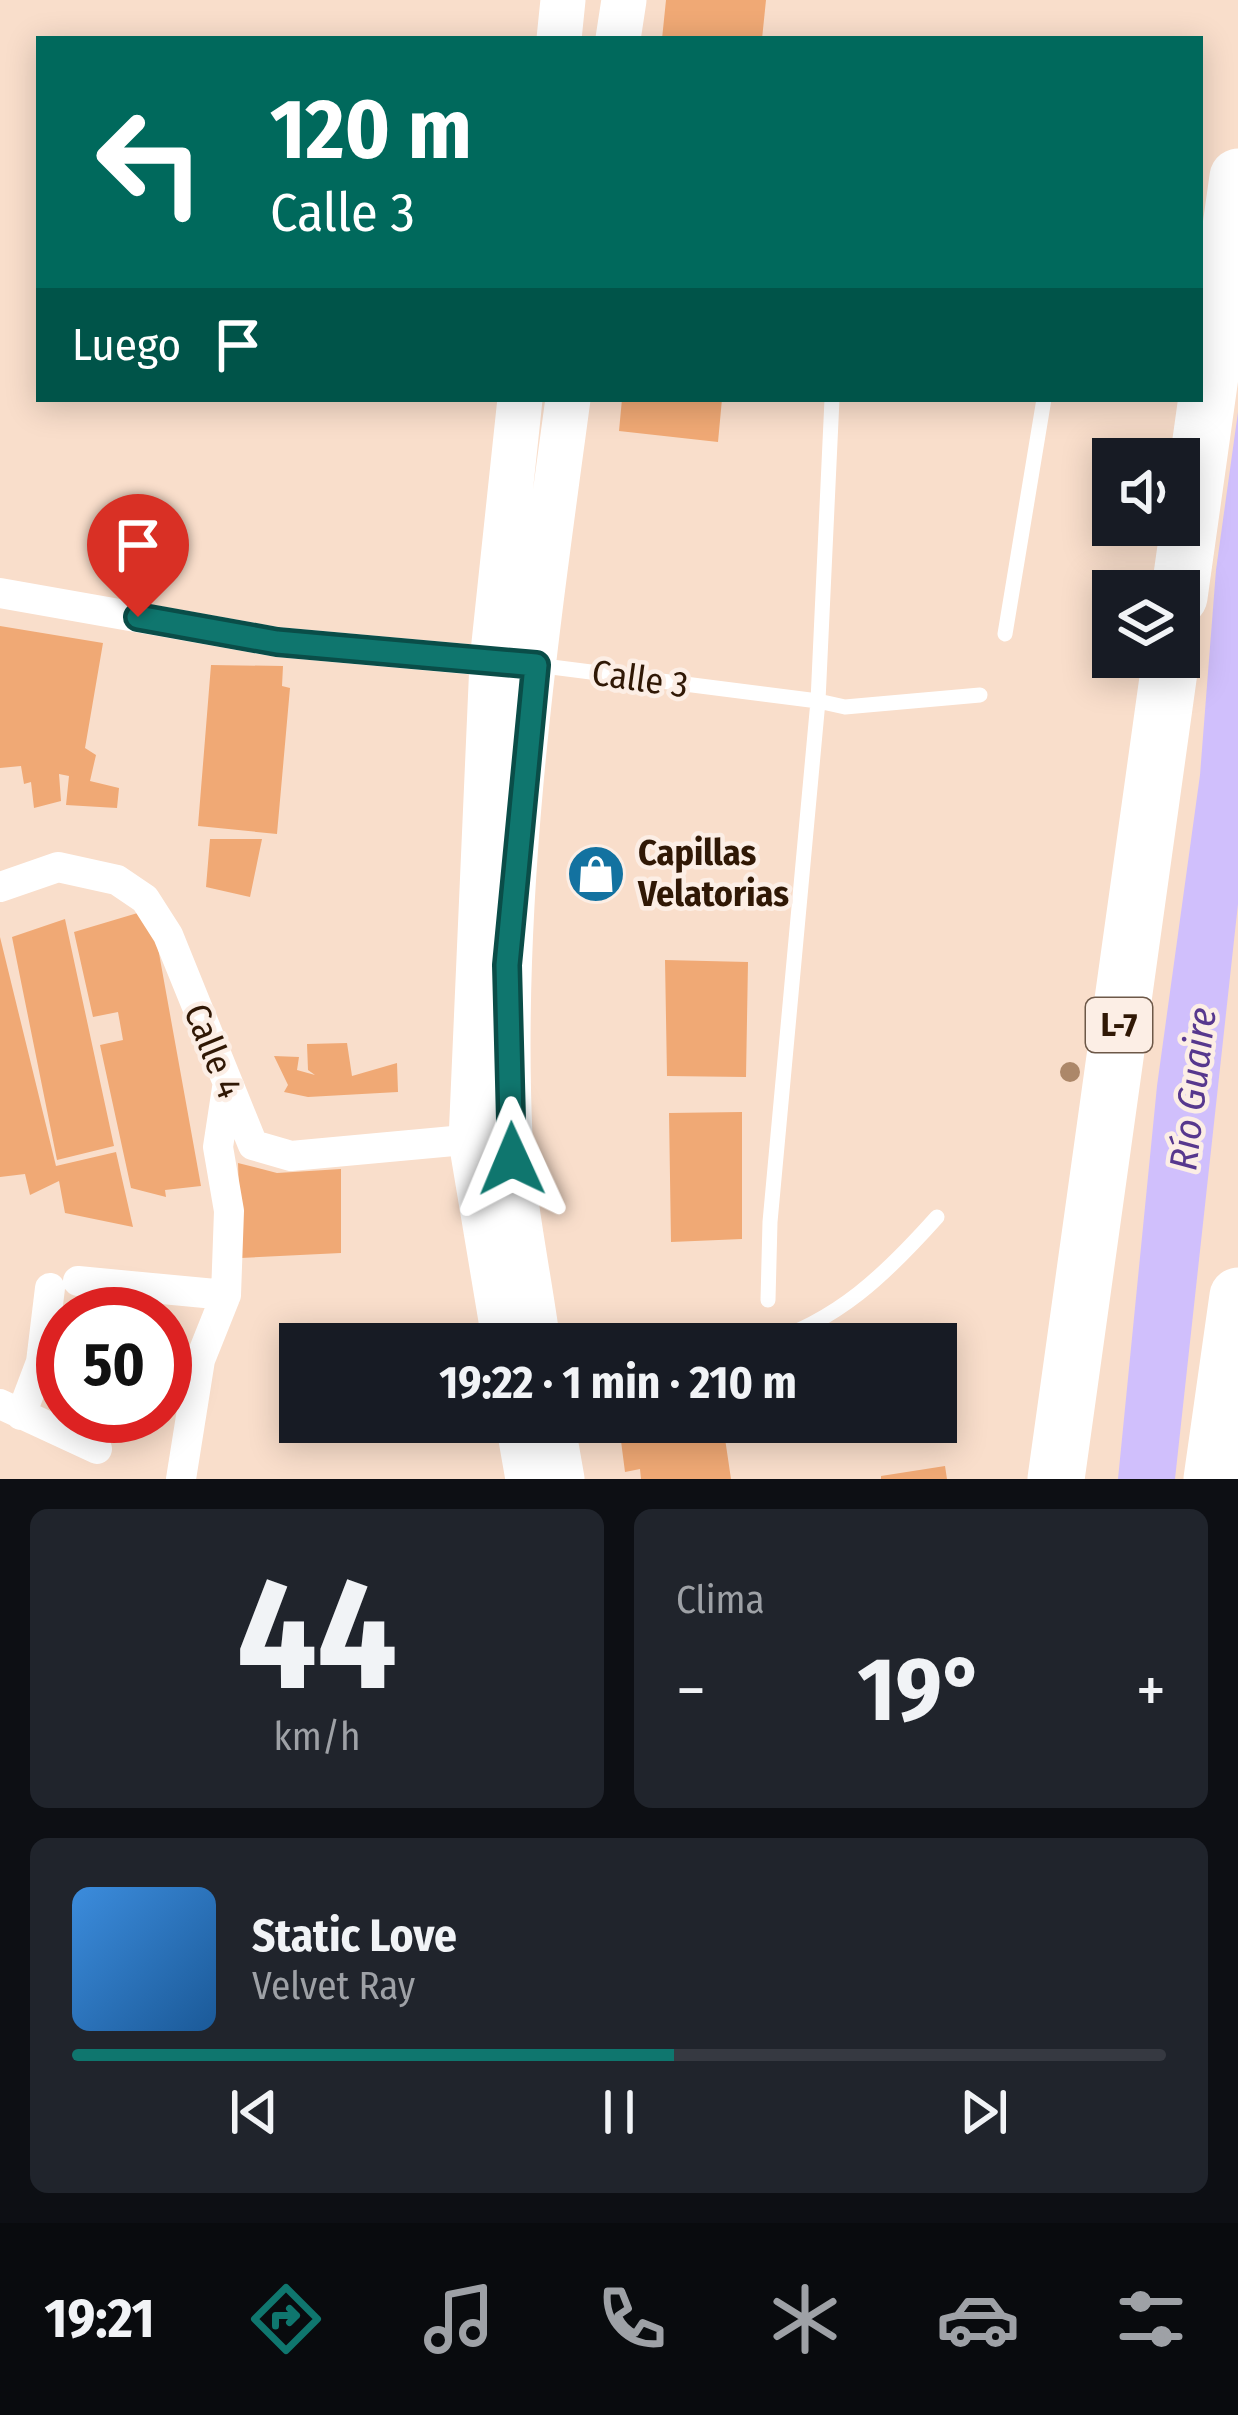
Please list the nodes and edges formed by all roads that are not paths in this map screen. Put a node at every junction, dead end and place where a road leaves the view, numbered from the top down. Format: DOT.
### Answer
graph roads {
  1 [pos="563,0"];
  2 [pos="624,0"];
  3 [pos="559,36"];
  4 [pos="618,36"];
  5 [pos="1238,177"];
  6 [pos="520,402"];
  7 [pos="567,402"];
  8 [pos="832,402"];
  9 [pos="1044,402"];
  10 [pos="1183,570"];
  11 [pos="0,592"];
  12 [pos="1005,634"];
  13 [pos="514,664"];
  14 [pos="1168,678"];
  15 [pos="980,695"];
  16 [pos="818,701"];
  17 [pos="0,887"];
  18 [pos="227,1088"];
  19 [pos="490,1137"];
  20 [pos="938,1217"];
  21 [pos="64,1287"];
  22 [pos="96,1287"];
  23 [pos="192,1293"];
  24 [pos="226,1295"];
  25 [pos="1238,1296"];
  26 [pos="768,1300"];
  27 [pos="503,1323"];
  28 [pos="533,1323"];
  29 [pos="817,1323"];
  30 [pos="36,1393"];
  31 [pos="8,1412"];
  32 [pos="522,1443"];
  33 [pos="556,1443"];
  34 [pos="98,1449"];
  35 [pos="181,1479"];
  36 [pos="528,1479"];
  37 [pos="562,1479"];
  38 [pos="1056,1479"];
  39 [pos="1212,1479"];
  1 -- 3 [label="main road"];
  2 -- 4 [label="main road"];
  5 -- 10 [label="highway"];
  6 -- 13 [label="main road"];
  7 -- 13 [label="main road"];
  8 -- 16 [label="lane"];
  9 -- 12 [label="lane"];
  11 -- 13 [label="street, Calle 3"];
  13 -- 16 [label="lane, Calle 3"];
  13 -- 19 [label="main road"];
  14 -- 38 [label="highway, L-7"];
  15 -- 16 [label="lane, Calle 3"];
  16 -- 26 [label="lane"];
  17 -- 18 [label="street, Calle 4"];
  18 -- 19 [label="street, Calle 4"];
  18 -- 24 [label="street"];
  19 -- 27 [label="main road"];
  19 -- 28 [label="main road"];
  20 -- 29 [label="lane"];
  21 -- 22 [label="street"];
  23 -- 24 [label="street"];
  24 -- 35 [label="street"];
  25 -- 39 [label="highway"];
  30 -- 31 [label="street"];
  31 -- 34 [label="street"];
  32 -- 36 [label="main road"];
  33 -- 37 [label="main road"];
}
